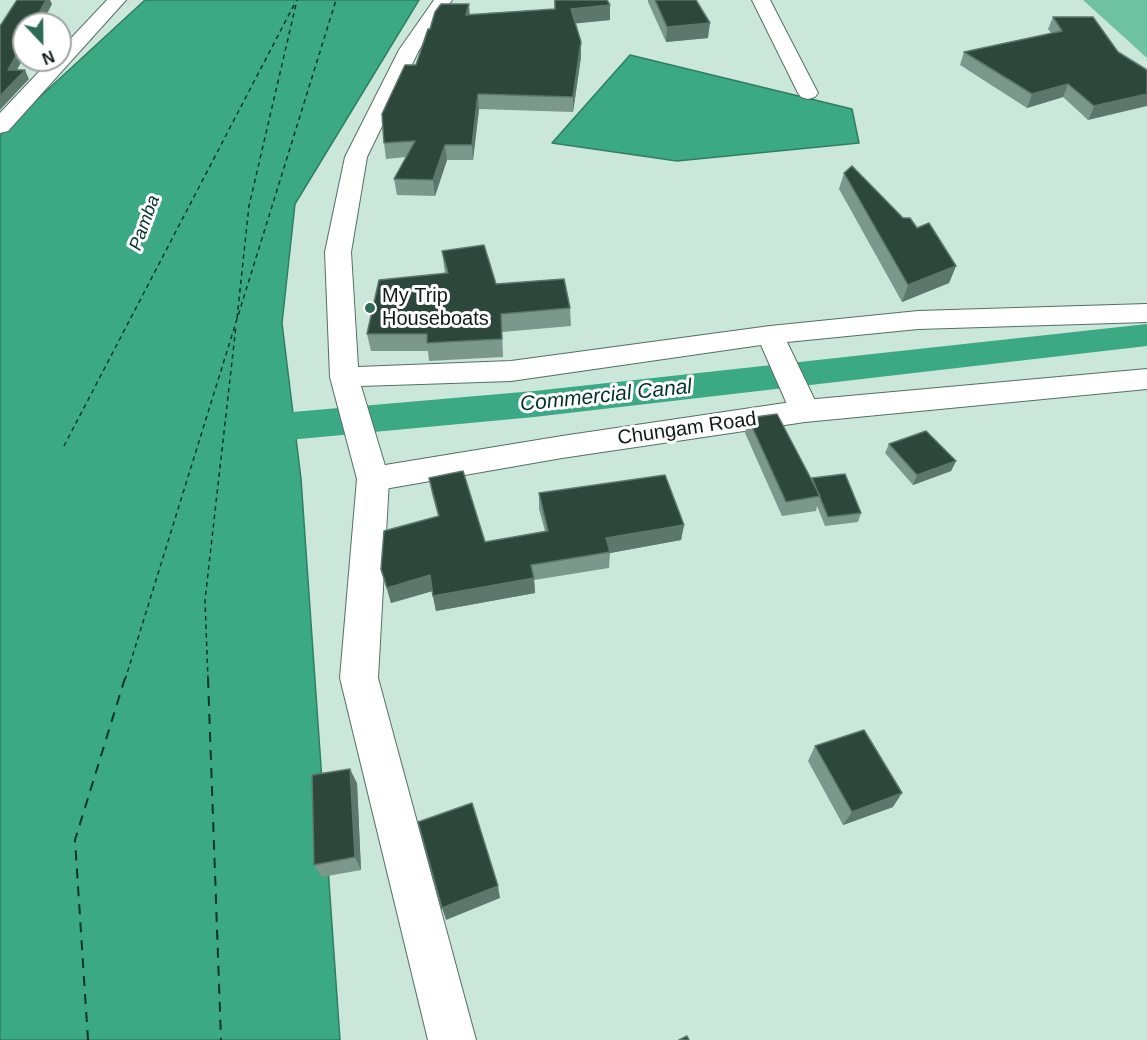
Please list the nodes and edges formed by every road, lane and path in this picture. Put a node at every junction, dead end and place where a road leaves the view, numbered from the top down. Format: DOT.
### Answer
graph roads {
  1 [pos="117,0"];
  2 [pos="443,0"];
  3 [pos="761,0"];
  4 [pos="808,93"];
  5 [pos="0,126"];
  6 [pos="1147,313"];
  7 [pos="770,335"];
  8 [pos="1147,379"];
  9 [pos="346,381"];
  10 [pos="805,411"];
  11 [pos="370,469"];
  12 [pos="452,1040"];
  1 -- 5 [label="street"];
  2 -- 9 [label="street"];
  3 -- 4 [label="street"];
  6 -- 7 [label="street"];
  7 -- 9 [label="street"];
  7 -- 10 [label="street"];
  8 -- 10 [label="street, Chungam Road"];
  9 -- 11 [label="street"];
  10 -- 11 [label="street, Chungam Road"];
  11 -- 12 [label="street"];
}
